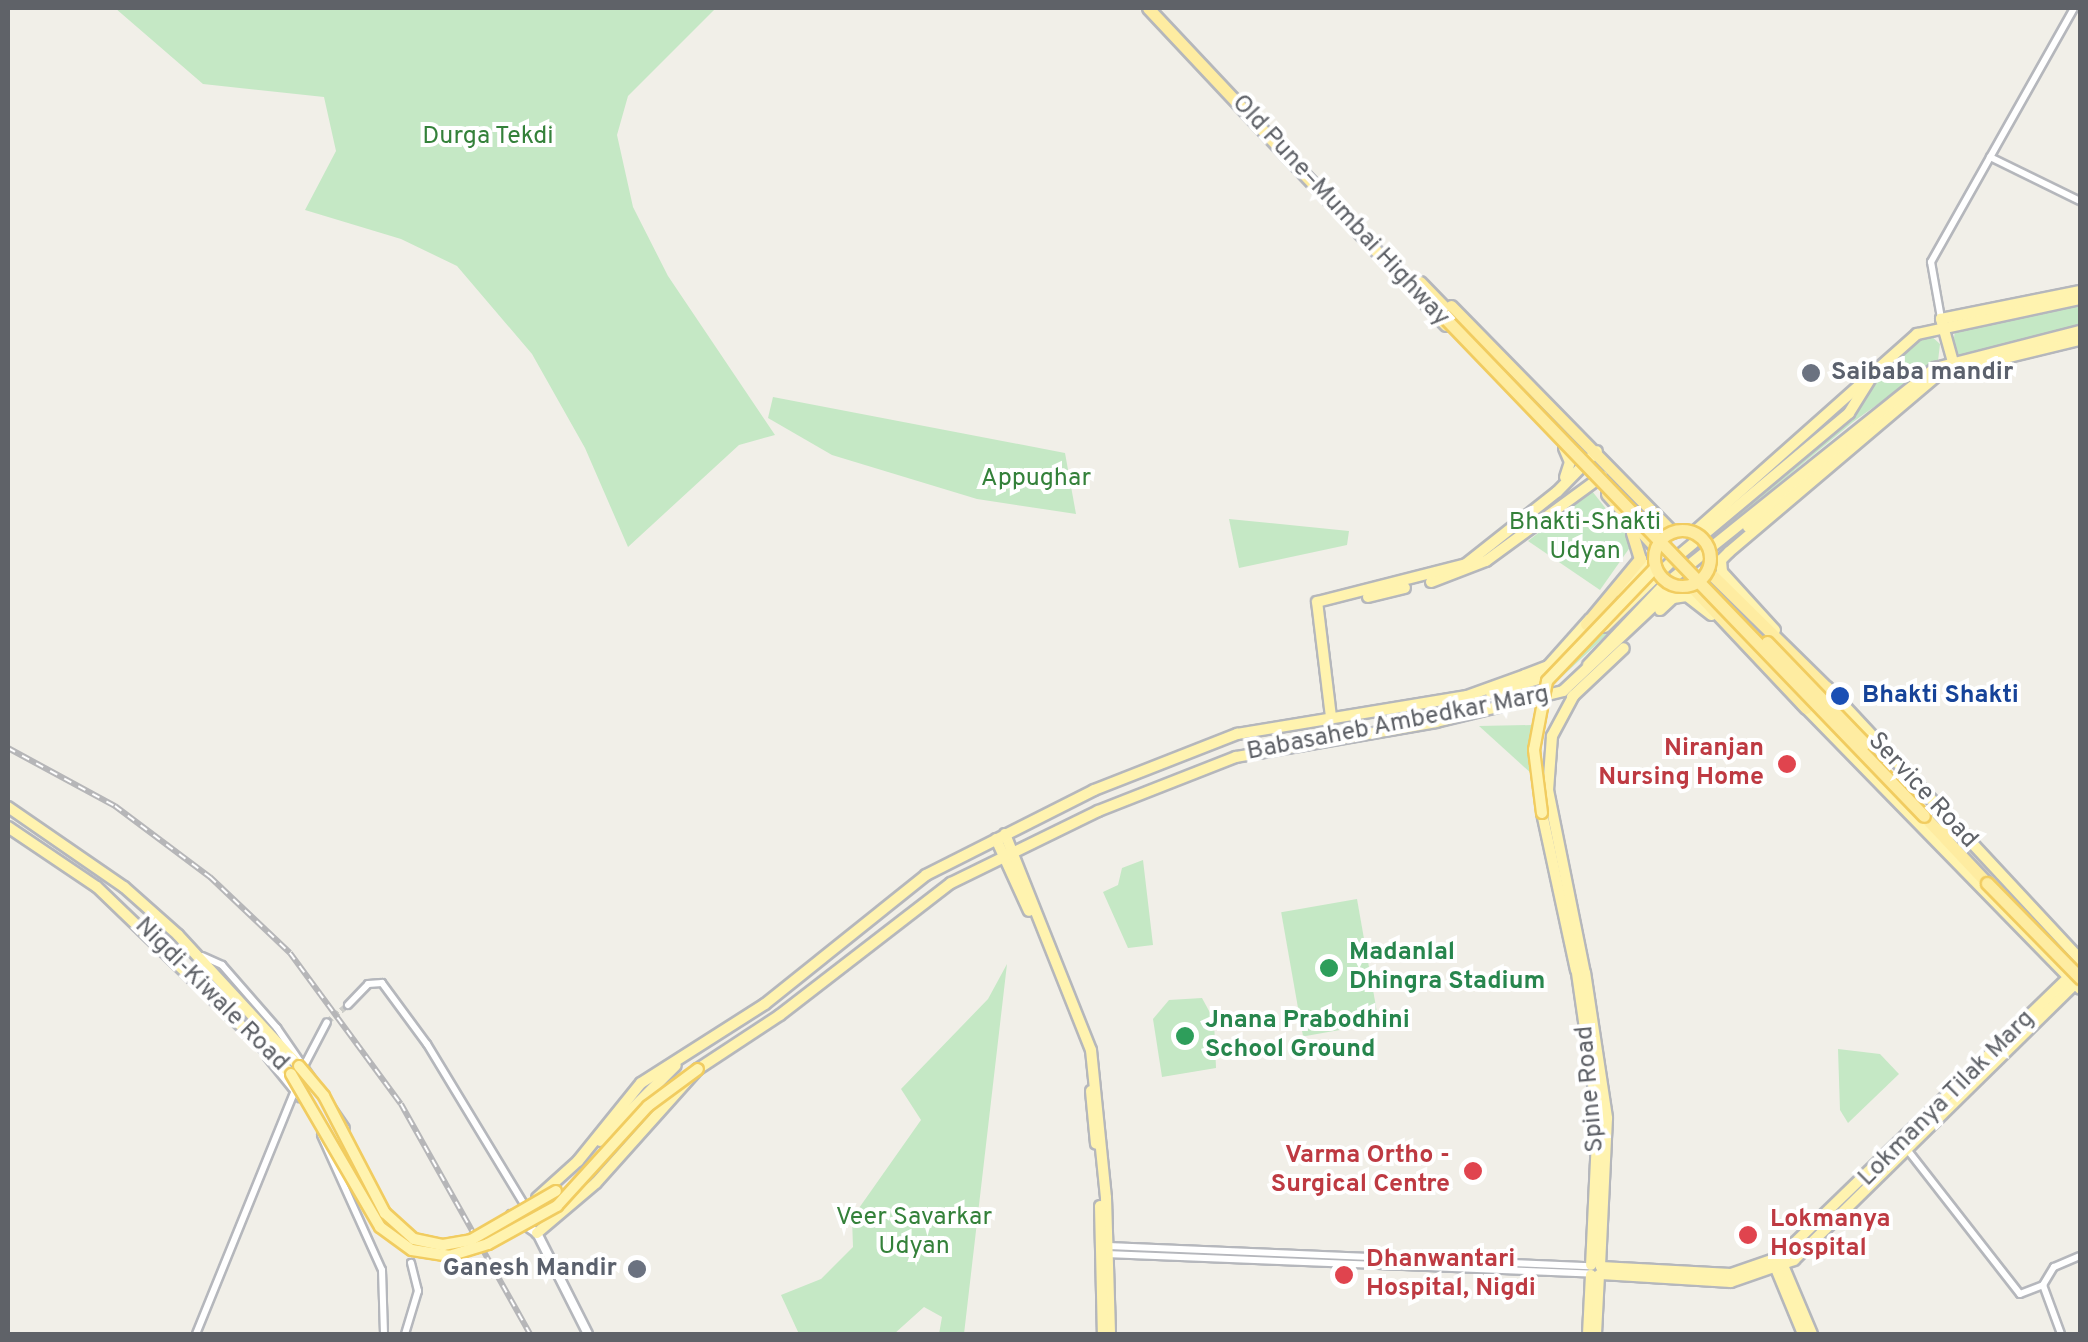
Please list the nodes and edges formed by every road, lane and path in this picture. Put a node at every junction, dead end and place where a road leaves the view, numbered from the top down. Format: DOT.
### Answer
graph roads {
  1 [pos="1148,8"];
  2 [pos="1158,8"];
  3 [pos="2074,8"];
  4 [pos="1990,157"];
  5 [pos="2080,201"];
  6 [pos="1424,291"];
  7 [pos="2080,291"];
  8 [pos="2080,299"];
  9 [pos="1942,324"];
  10 [pos="2080,331"];
  11 [pos="2080,340"];
  12 [pos="1954,364"];
  13 [pos="1877,368"];
  14 [pos="1884,410"];
  15 [pos="1564,448"];
  16 [pos="1596,451"];
  17 [pos="1579,468"];
  18 [pos="1612,468"];
  19 [pos="1562,483"];
  20 [pos="1599,488"];
  21 [pos="1556,501"];
  22 [pos="1672,532"];
  23 [pos="1694,533"];
  24 [pos="1655,558"];
  25 [pos="1708,565"];
  26 [pos="1690,585"];
  27 [pos="1674,592"];
  28 [pos="1587,623"];
  29 [pos="1830,691"];
  30 [pos="1543,695"];
  31 [pos="1571,695"];
  32 [pos="1467,696"];
  33 [pos="1806,708"];
  34 [pos="1331,717"];
  35 [pos="8,807"];
  36 [pos="1927,814"];
  37 [pos="8,827"];
  38 [pos="1001,837"];
  39 [pos="1009,858"];
  40 [pos="1989,880"];
  41 [pos="193,952"];
  42 [pos="178,958"];
  43 [pos="2081,964"];
  44 [pos="1580,971"];
  45 [pos="2077,981"];
  46 [pos="348,1005"];
  47 [pos="328,1022"];
  48 [pos="254,1024"];
  49 [pos="688,1056"];
  50 [pos="305,1063"];
  51 [pos="698,1070"];
  52 [pos="295,1091"];
  53 [pos="1905,1146"];
  54 [pos="525,1206"];
  55 [pos="510,1214"];
  56 [pos="400,1224"];
  57 [pos="537,1233"];
  58 [pos="1106,1250"];
  59 [pos="2080,1256"];
  60 [pos="412,1263"];
  61 [pos="1778,1263"];
  62 [pos="1595,1270"];
  63 [pos="2043,1284"];
  64 [pos="196,1334"];
  65 [pos="384,1334"];
  66 [pos="405,1334"];
  67 [pos="588,1334"];
  68 [pos="1103,1334"];
  69 [pos="1110,1334"];
  70 [pos="1588,1334"];
  71 [pos="1596,1334"];
  72 [pos="1803,1334"];
  73 [pos="1812,1334"];
  74 [pos="2061,1334"];
  1 -- 6 [label="highway, Old Pune–Mumbai Highway"];
  2 -- 6 [label="highway, Old Pune–Mumbai Highway"];
  3 -- 4 [label="street"];
  4 -- 5 [label="street"];
  4 -- 9 [label="street"];
  6 -- 15 [label="highway, Old Pune–Mumbai Highway"];
  6 -- 16 [label="highway"];
  6 -- 36 [label="highway, bridge"];
  7 -- 9 [label="main road"];
  8 -- 9 [label="main road"];
  9 -- 12 [label="main road"];
  9 -- 13 [label="main road"];
  10 -- 12 [label="main road"];
  11 -- 12 [label="main road"];
  12 -- 14 [label="main road"];
  12 -- 29 [label="main road, Service Road"];
  13 -- 23 [label="main road"];
  13 -- 32 [label="main road"];
  14 -- 25 [label="main road"];
  14 -- 30 [label="main road"];
  15 -- 17 [label="highway, Old Pune–Mumbai Highway"];
  15 -- 19 [label="main road"];
  16 -- 17 [label="main road"];
  16 -- 18 [label="highway"];
  17 -- 19 [label="main road"];
  17 -- 20 [label="highway, Old Pune–Mumbai Highway"];
  18 -- 20 [label="main road"];
  18 -- 22 [label="highway"];
  19 -- 21 [label="main road"];
  20 -- 21 [label="main road"];
  20 -- 24 [label="highway, bridge"];
  20 -- 28 [label="highway"];
  21 -- 34 [label="main road"];
  22 -- 23 [label="highway, bridge"];
  22 -- 24 [label="highway, bridge"];
  23 -- 25 [label="highway, bridge"];
  24 -- 27 [label="highway, bridge"];
  24 -- 28 [label="main road, Babasaheb Ambedkar Marg"];
  24 -- 44 [label="main road, bridge"];
  25 -- 26 [label="highway, bridge"];
  25 -- 29 [label="highway"];
  26 -- 27 [label="highway, bridge"];
  26 -- 33 [label="highway, bridge"];
  27 -- 31 [label="main road"];
  27 -- 31 [label="main road"];
  27 -- 33 [label="main road"];
  28 -- 32 [label="main road, Babasaheb Ambedkar Marg"];
  29 -- 36 [label="main road, Service Road"];
  30 -- 31 [label="main road, Babasaheb Ambedkar Marg"];
  30 -- 39 [label="main road, Babasaheb Ambedkar Marg"];
  31 -- 44 [label="main road"];
  32 -- 34 [label="main road, Babasaheb Ambedkar Marg"];
  33 -- 36 [label="main road"];
  34 -- 38 [label="main road, Babasaheb Ambedkar Marg"];
  35 -- 41 [label="main road, Nigdi-Kiwale Road"];
  36 -- 40 [label="highway"];
  36 -- 43 [label="main road, Service Road"];
  36 -- 45 [label="main road"];
  37 -- 42 [label="main road, Nigdi-Kiwale Road"];
  38 -- 39 [label="main road"];
  38 -- 49 [label="main road, Babasaheb Ambedkar Marg"];
  39 -- 51 [label="main road, Babasaheb Ambedkar Marg"];
  39 -- 58 [label="main road"];
  40 -- 43 [label="highway, bridge"];
  40 -- 45 [label="highway, bridge"];
  41 -- 48 [label="main road, Nigdi-Kiwale Road"];
  41 -- 50 [label="street"];
  42 -- 48 [label="main road, Nigdi-Kiwale Road"];
  42 -- 52 [label="street"];
  43 -- 45 [label="main road, Lokmanya Tilak Marg"];
  44 -- 62 [label="main road"];
  45 -- 53 [label="main road, Lokmanya Tilak Marg"];
  46 -- 54 [label="street"];
  47 -- 50 [label="street"];
  48 -- 49 [label="main road, Nigdi-Kiwale Road, bridge"];
  48 -- 51 [label="main road, Nigdi-Kiwale Road, bridge"];
  49 -- 54 [label="main road"];
  50 -- 52 [label="street"];
  50 -- 56 [label="street"];
  51 -- 57 [label="main road"];
  52 -- 64 [label="street"];
  52 -- 65 [label="street"];
  53 -- 61 [label="main road, Lokmanya Tilak Marg"];
  53 -- 63 [label="street"];
  54 -- 55 [label="main road"];
  55 -- 57 [label="main road"];
  57 -- 67 [label="main road"];
  58 -- 62 [label="street"];
  58 -- 68 [label="main road"];
  58 -- 69 [label="main road"];
  59 -- 63 [label="street"];
  60 -- 66 [label="street"];
  61 -- 62 [label="main road, Lokmanya Tilak Marg"];
  61 -- 72 [label="main road"];
  61 -- 73 [label="main road"];
  62 -- 70 [label="main road"];
  62 -- 71 [label="main road"];
  63 -- 74 [label="street"];
}
